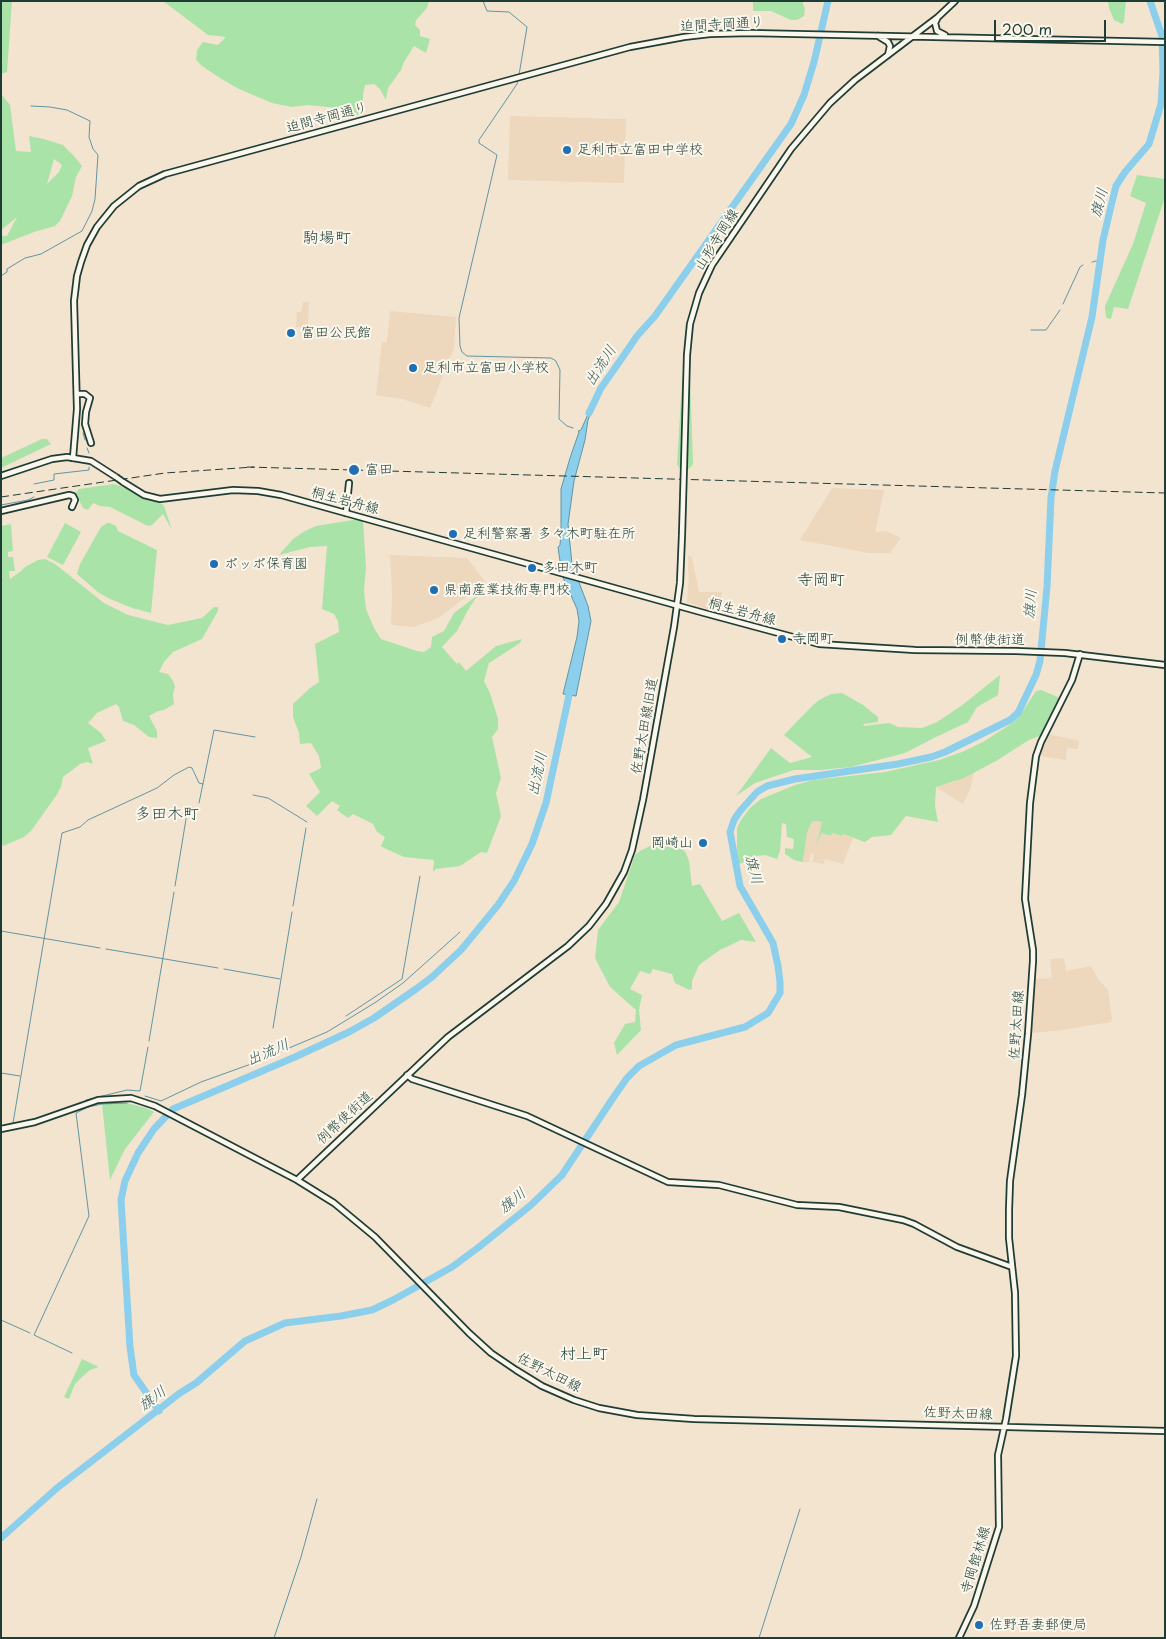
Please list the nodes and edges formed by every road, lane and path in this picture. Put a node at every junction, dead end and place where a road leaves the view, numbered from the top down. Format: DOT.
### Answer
graph roads {
  1 [pos="955,1"];
  2 [pos="938,18"];
  3 [pos="877,35"];
  4 [pos="914,36"];
  5 [pos="950,37"];
  6 [pos="1165,42"];
  7 [pos="887,56"];
  8 [pos="77,394"];
  9 [pos="90,443"];
  10 [pos="73,458"];
  11 [pos="1,476"];
  12 [pos="349,483"];
  13 [pos="72,507"];
  14 [pos="12,509"];
  15 [pos="20,510"];
  16 [pos="1,511"];
  17 [pos="346,513"];
  18 [pos="677,606"];
  19 [pos="815,643"];
  20 [pos="1080,654"];
  21 [pos="1165,665"];
  22 [pos="632,850"];
  23 [pos="407,1075"];
  24 [pos="1,1129"];
  25 [pos="297,1180"];
  26 [pos="1012,1267"];
  27 [pos="1004,1427"];
  28 [pos="1165,1431"];
  29 [pos="959,1638"];
  1 -- 2 [label="main road, 山形寺岡線"];
  2 -- 4 [label="main road, 山形寺岡線"];
  2 -- 5 [label="main road"];
  3 -- 4 [label="main road"];
  3 -- 7 [label="main road"];
  3 -- 8 [label="main road, 迫間寺岡通り"];
  4 -- 5 [label="main road"];
  4 -- 7 [label="main road, 山形寺岡線"];
  5 -- 6 [label="main road"];
  7 -- 18 [label="main road, 山形寺岡線, bridge"];
  8 -- 9 [label="main road"];
  8 -- 10 [label="main road, 迫間寺岡通り"];
  10 -- 11 [label="main road"];
  10 -- 17 [label="main road, 桐生岩舟線, bridge"];
  12 -- 17 [label="main road"];
  13 -- 14 [label="main road"];
  14 -- 15 [label="main road"];
  14 -- 16 [label="main road"];
  17 -- 18 [label="main road, 桐生岩舟線"];
  18 -- 19 [label="main road, 桐生岩舟線"];
  18 -- 22 [label="main road, 佐野太田線旧道"];
  19 -- 20 [label="main road, 例幣使街道"];
  20 -- 21 [label="main road, 例幣使街道"];
  20 -- 26 [label="main road, 佐野太田線"];
  22 -- 23 [label="main road, 例幣使街道"];
  23 -- 25 [label="main road, 例幣使街道"];
  23 -- 26 [label="main road"];
  24 -- 25 [label="main road"];
  25 -- 27 [label="main road, 佐野太田線"];
  26 -- 27 [label="main road, 佐野太田線"];
  27 -- 28 [label="main road"];
  27 -- 29 [label="main road, 寺岡館林線"];
}
